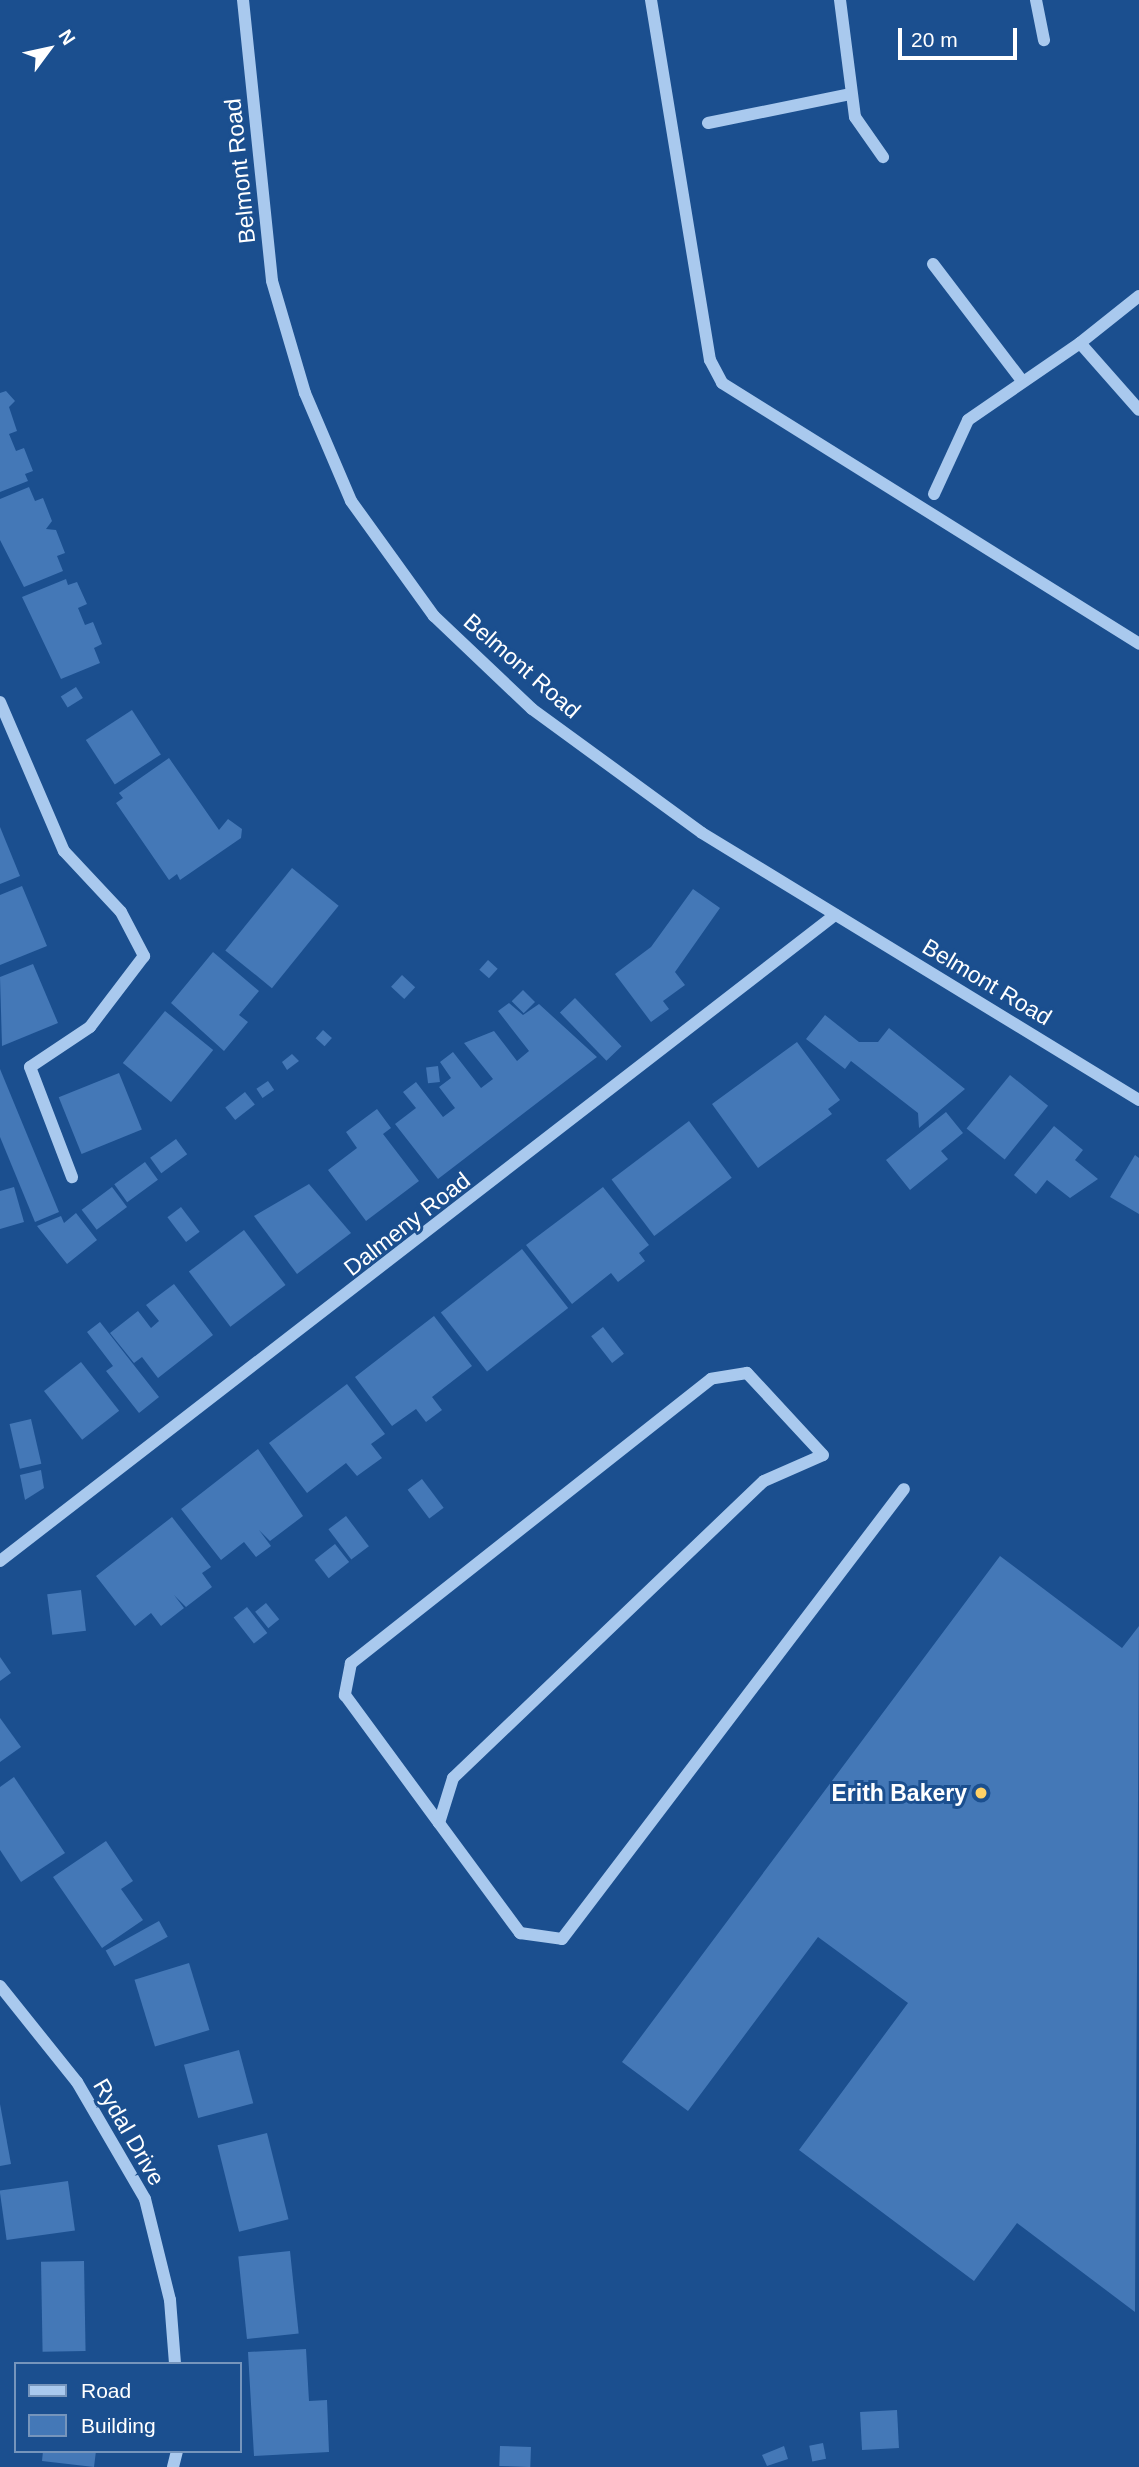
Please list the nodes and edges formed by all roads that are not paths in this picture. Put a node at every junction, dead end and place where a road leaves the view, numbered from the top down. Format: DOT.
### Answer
graph roads {
  1 [pos="243,0"];
  2 [pos="651,0"];
  3 [pos="840,0"];
  4 [pos="1036,0"];
  5 [pos="1044,40"];
  6 [pos="851,94"];
  7 [pos="708,123"];
  8 [pos="883,157"];
  9 [pos="933,264"];
  10 [pos="1139,296"];
  11 [pos="1080,343"];
  12 [pos="1021,381"];
  13 [pos="1139,410"];
  14 [pos="934,494"];
  15 [pos="1139,644"];
  16 [pos="0,702"];
  17 [pos="835,915"];
  18 [pos="1139,1100"];
  19 [pos="72,1177"];
  20 [pos="904,1489"];
  21 [pos="0,1560"];
  22 [pos="439,1824"];
  23 [pos="0,1986"];
  24 [pos="175,2362"];
  1 -- 17 [label="street, Belmont Road"];
  2 -- 15 [label="street"];
  3 -- 6 [label="street"];
  4 -- 5 [label="street"];
  6 -- 7 [label="street"];
  6 -- 8 [label="street"];
  9 -- 12 [label="street"];
  10 -- 11 [label="street"];
  11 -- 12 [label="street"];
  11 -- 13 [label="street"];
  12 -- 14 [label="street"];
  16 -- 19 [label="street"];
  17 -- 18 [label="street, Belmont Road"];
  17 -- 21 [label="street, Dalmeny Road"];
  20 -- 22 [label="street"];
  22 -- 22 [label="street"];
  23 -- 24 [label="street, Rydal Drive"];
}
